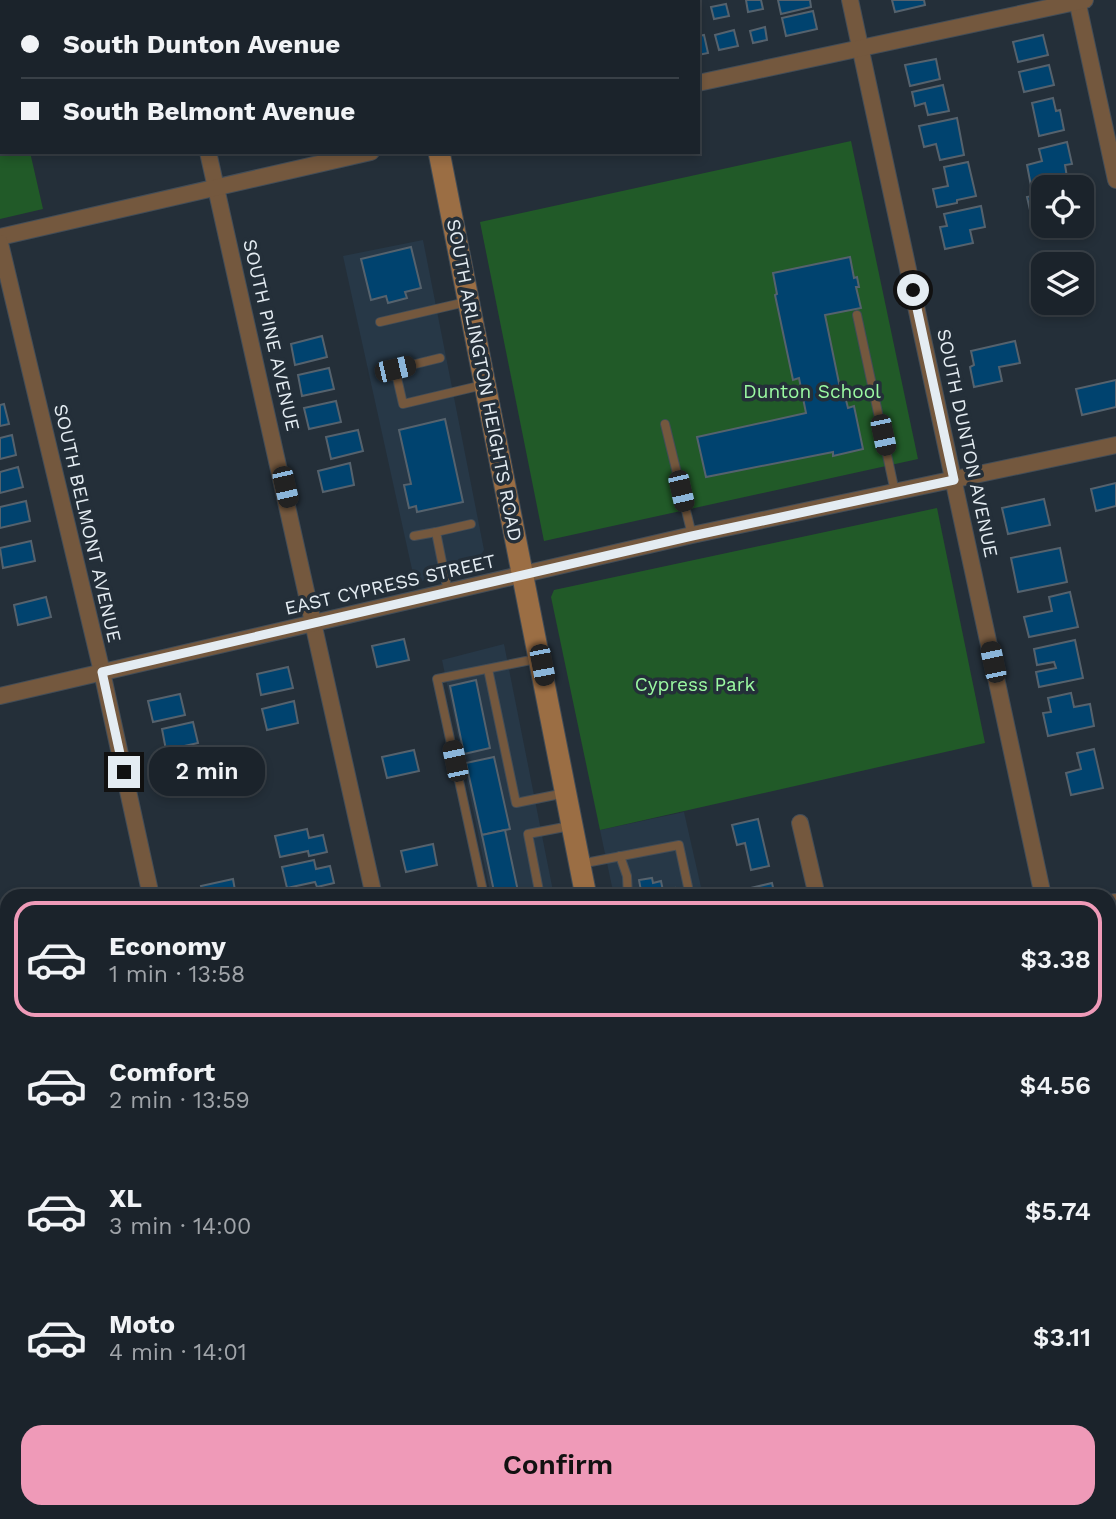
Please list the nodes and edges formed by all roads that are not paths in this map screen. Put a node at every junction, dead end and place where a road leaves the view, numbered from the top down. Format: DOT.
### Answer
graph roads {
  1 [pos="850,0"];
  2 [pos="1080,0"];
  3 [pos="859,48"];
  4 [pos="700,83"];
  5 [pos="209,154"];
  6 [pos="363,154"];
  7 [pos="439,154"];
  8 [pos="1116,180"];
  9 [pos="218,189"];
  10 [pos="0,237"];
  11 [pos="0,243"];
  12 [pos="469,301"];
  13 [pos="857,315"];
  14 [pos="380,322"];
  15 [pos="440,358"];
  16 [pos="486,385"];
  17 [pos="665,424"];
  18 [pos="1116,445"];
  19 [pos="954,480"];
  20 [pos="895,492"];
  21 [pos="471,524"];
  22 [pos="436,532"];
  23 [pos="414,536"];
  24 [pos="692,536"];
  25 [pos="524,574"];
  26 [pos="448,592"];
  27 [pos="315,623"];
  28 [pos="540,658"];
  29 [pos="488,669"];
  30 [pos="102,672"];
  31 [pos="0,695"];
  32 [pos="566,792"];
  33 [pos="800,823"];
  34 [pos="573,825"];
  35 [pos="620,856"];
  36 [pos="580,864"];
  37 [pos="149,889"];
  38 [pos="372,889"];
  39 [pos="482,889"];
  40 [pos="539,889"];
  41 [pos="585,889"];
  42 [pos="628,889"];
  43 [pos="688,889"];
  44 [pos="815,889"];
  45 [pos="1042,889"];
  1 -- 3 [label="street, SOUTH DUNTON AVENUE"];
  2 -- 3 [label="street"];
  2 -- 8 [label="street"];
  3 -- 4 [label="street"];
  3 -- 19 [label="street, SOUTH DUNTON AVENUE"];
  5 -- 9 [label="street, SOUTH PINE AVENUE"];
  6 -- 9 [label="street"];
  7 -- 12 [label="main road, SOUTH ARLINGTON HEIGHTS ROAD"];
  9 -- 10 [label="street"];
  9 -- 27 [label="street, SOUTH PINE AVENUE"];
  11 -- 30 [label="street, SOUTH BELMONT AVENUE"];
  12 -- 14 [label="lane"];
  12 -- 16 [label="main road, SOUTH ARLINGTON HEIGHTS ROAD"];
  13 -- 20 [label="lane"];
  15 -- 16 [label="lane"];
  16 -- 25 [label="main road, SOUTH ARLINGTON HEIGHTS ROAD"];
  17 -- 24 [label="lane"];
  18 -- 19 [label="street, EAST CYPRESS STREET"];
  19 -- 20 [label="street, EAST CYPRESS STREET"];
  19 -- 45 [label="street, SOUTH DUNTON AVENUE"];
  20 -- 24 [label="street, EAST CYPRESS STREET"];
  21 -- 22 [label="lane"];
  22 -- 23 [label="lane"];
  22 -- 26 [label="lane"];
  24 -- 25 [label="street, EAST CYPRESS STREET"];
  25 -- 26 [label="street, EAST CYPRESS STREET"];
  25 -- 28 [label="main road, SOUTH ARLINGTON HEIGHTS ROAD"];
  26 -- 27 [label="street, EAST CYPRESS STREET"];
  27 -- 30 [label="street, EAST CYPRESS STREET"];
  27 -- 38 [label="street, SOUTH PINE AVENUE"];
  28 -- 29 [label="lane"];
  28 -- 32 [label="main road, SOUTH ARLINGTON HEIGHTS ROAD"];
  29 -- 32 [label="lane"];
  29 -- 39 [label="lane"];
  30 -- 31 [label="street, EAST CYPRESS STREET"];
  30 -- 37 [label="street, SOUTH BELMONT AVENUE"];
  32 -- 34 [label="main road, SOUTH ARLINGTON HEIGHTS ROAD"];
  33 -- 44 [label="street"];
  34 -- 36 [label="main road, SOUTH ARLINGTON HEIGHTS ROAD"];
  34 -- 40 [label="lane"];
  35 -- 36 [label="lane"];
  35 -- 42 [label="lane"];
  35 -- 43 [label="lane"];
  36 -- 41 [label="main road, SOUTH ARLINGTON HEIGHTS ROAD"];
}
